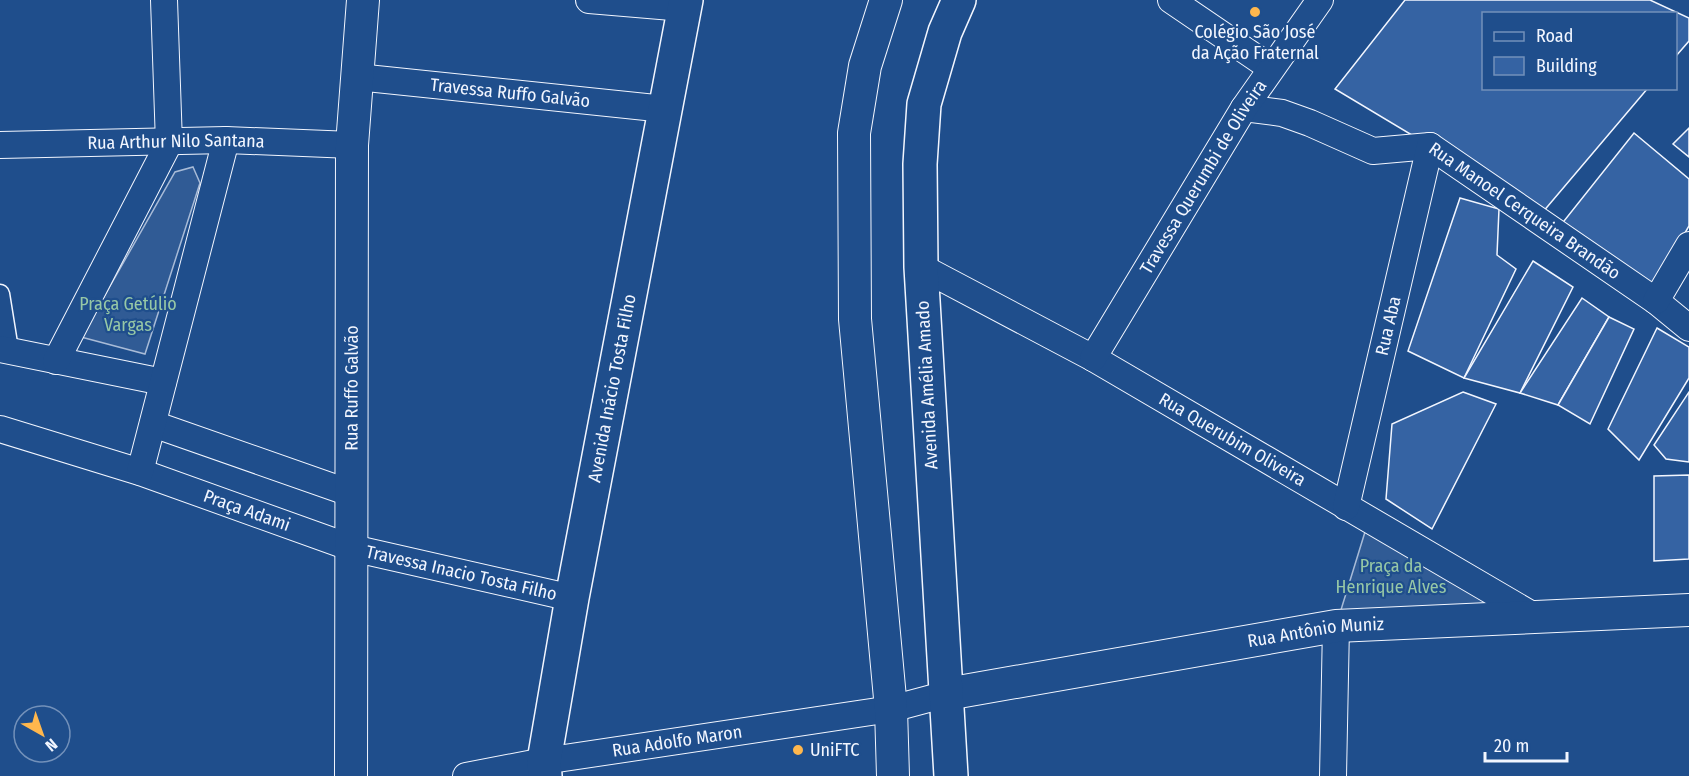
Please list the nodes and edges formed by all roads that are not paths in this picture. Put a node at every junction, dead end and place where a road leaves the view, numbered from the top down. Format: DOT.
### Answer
graph roads {
  1 [pos="164,0"];
  2 [pos="363,0"];
  3 [pos="589,0"];
  4 [pos="886,0"];
  5 [pos="960,0"];
  6 [pos="1171,0"];
  7 [pos="1320,0"];
  8 [pos="685,4"];
  9 [pos="1271,68"];
  10 [pos="357,77"];
  11 [pos="1244,108"];
  12 [pos="664,109"];
  13 [pos="226,140"];
  14 [pos="169,143"];
  15 [pos="0,145"];
  16 [pos="352,145"];
  17 [pos="1430,146"];
  18 [pos="1689,246"];
  19 [pos="921,267"];
  20 [pos="0,294"];
  21 [pos="1656,301"];
  22 [pos="1689,328"];
  23 [pos="4,350"];
  24 [pos="1093,358"];
  25 [pos="56,361"];
  26 [pos="163,382"];
  27 [pos="153,424"];
  28 [pos="0,429"];
  29 [pos="140,472"];
  30 [pos="350,492"];
  31 [pos="1346,507"];
  32 [pos="352,548"];
  33 [pos="572,598"];
  34 [pos="1689,610"];
  35 [pos="1539,619"];
  36 [pos="1336,626"];
  37 [pos="947,694"];
  38 [pos="891,709"];
  39 [pos="544,768"];
  40 [pos="351,776"];
  41 [pos="466,776"];
  42 [pos="893,776"];
  43 [pos="951,776"];
  44 [pos="1333,776"];
  1 -- 14 [label="street"];
  2 -- 10 [label="street, Rua Ruffo Galvão"];
  3 -- 8 [label="street"];
  4 -- 38 [label="street"];
  5 -- 19 [label="main road, Avenida Amélia Amado"];
  6 -- 9 [label="street"];
  7 -- 9 [label="street, Travessa Querumbi de Oliveira"];
  8 -- 12 [label="main road, Avenida Inácio Tosta Filho"];
  9 -- 11 [label="street, Travessa Querumbi de Oliveira"];
  10 -- 12 [label="street, Travessa Ruffo Galvão"];
  10 -- 16 [label="street, Rua Ruffo Galvão"];
  11 -- 17 [label="street, Rua Manoel Cerqueira Brandão"];
  11 -- 24 [label="street, Travessa Querumbi de Oliveira"];
  12 -- 33 [label="main road, Avenida Inácio Tosta Filho"];
  13 -- 14 [label="street, Rua Arthur Nilo Santana"];
  13 -- 16 [label="street, Rua Arthur Nilo Santana"];
  13 -- 26 [label="street"];
  14 -- 15 [label="street, Rua Arthur Nilo Santana"];
  14 -- 25 [label="street"];
  16 -- 30 [label="street, Rua Ruffo Galvão"];
  17 -- 21 [label="street, Rua Manoel Cerqueira Brandão"];
  17 -- 31 [label="street, Rua Aba"];
  18 -- 21 [label="street"];
  19 -- 24 [label="street, Rua Querubim Oliveira"];
  19 -- 37 [label="main road, Avenida Amélia Amado"];
  20 -- 23 [label="street"];
  21 -- 22 [label="street, Rua Manoel Cerqueira Brandão"];
  23 -- 25 [label="street"];
  24 -- 31 [label="street, Rua Querubim Oliveira"];
  25 -- 26 [label="street"];
  26 -- 27 [label="street"];
  27 -- 29 [label="street"];
  27 -- 30 [label="street"];
  28 -- 29 [label="street, Praça Adami"];
  29 -- 32 [label="street, Praça Adami"];
  30 -- 32 [label="street, Rua Ruffo Galvão"];
  31 -- 35 [label="street, Rua Querubim Oliveira"];
  32 -- 33 [label="street, Travessa Inacio Tosta Filho"];
  32 -- 40 [label="street, Rua Ruffo Galvão"];
  33 -- 39 [label="main road, Avenida Inácio Tosta Filho"];
  34 -- 35 [label="street, Rua Antônio Muniz"];
  35 -- 36 [label="street, Rua Antônio Muniz"];
  36 -- 37 [label="street, Rua Antônio Muniz"];
  36 -- 44 [label="street"];
  37 -- 38 [label="street, Rua Adolfo Maron"];
  37 -- 43 [label="main road, Avenida Amélia Amado"];
  38 -- 39 [label="street, Rua Adolfo Maron"];
  38 -- 42 [label="street"];
  39 -- 41 [label="street, Rua Adolfo Maron"];
}
